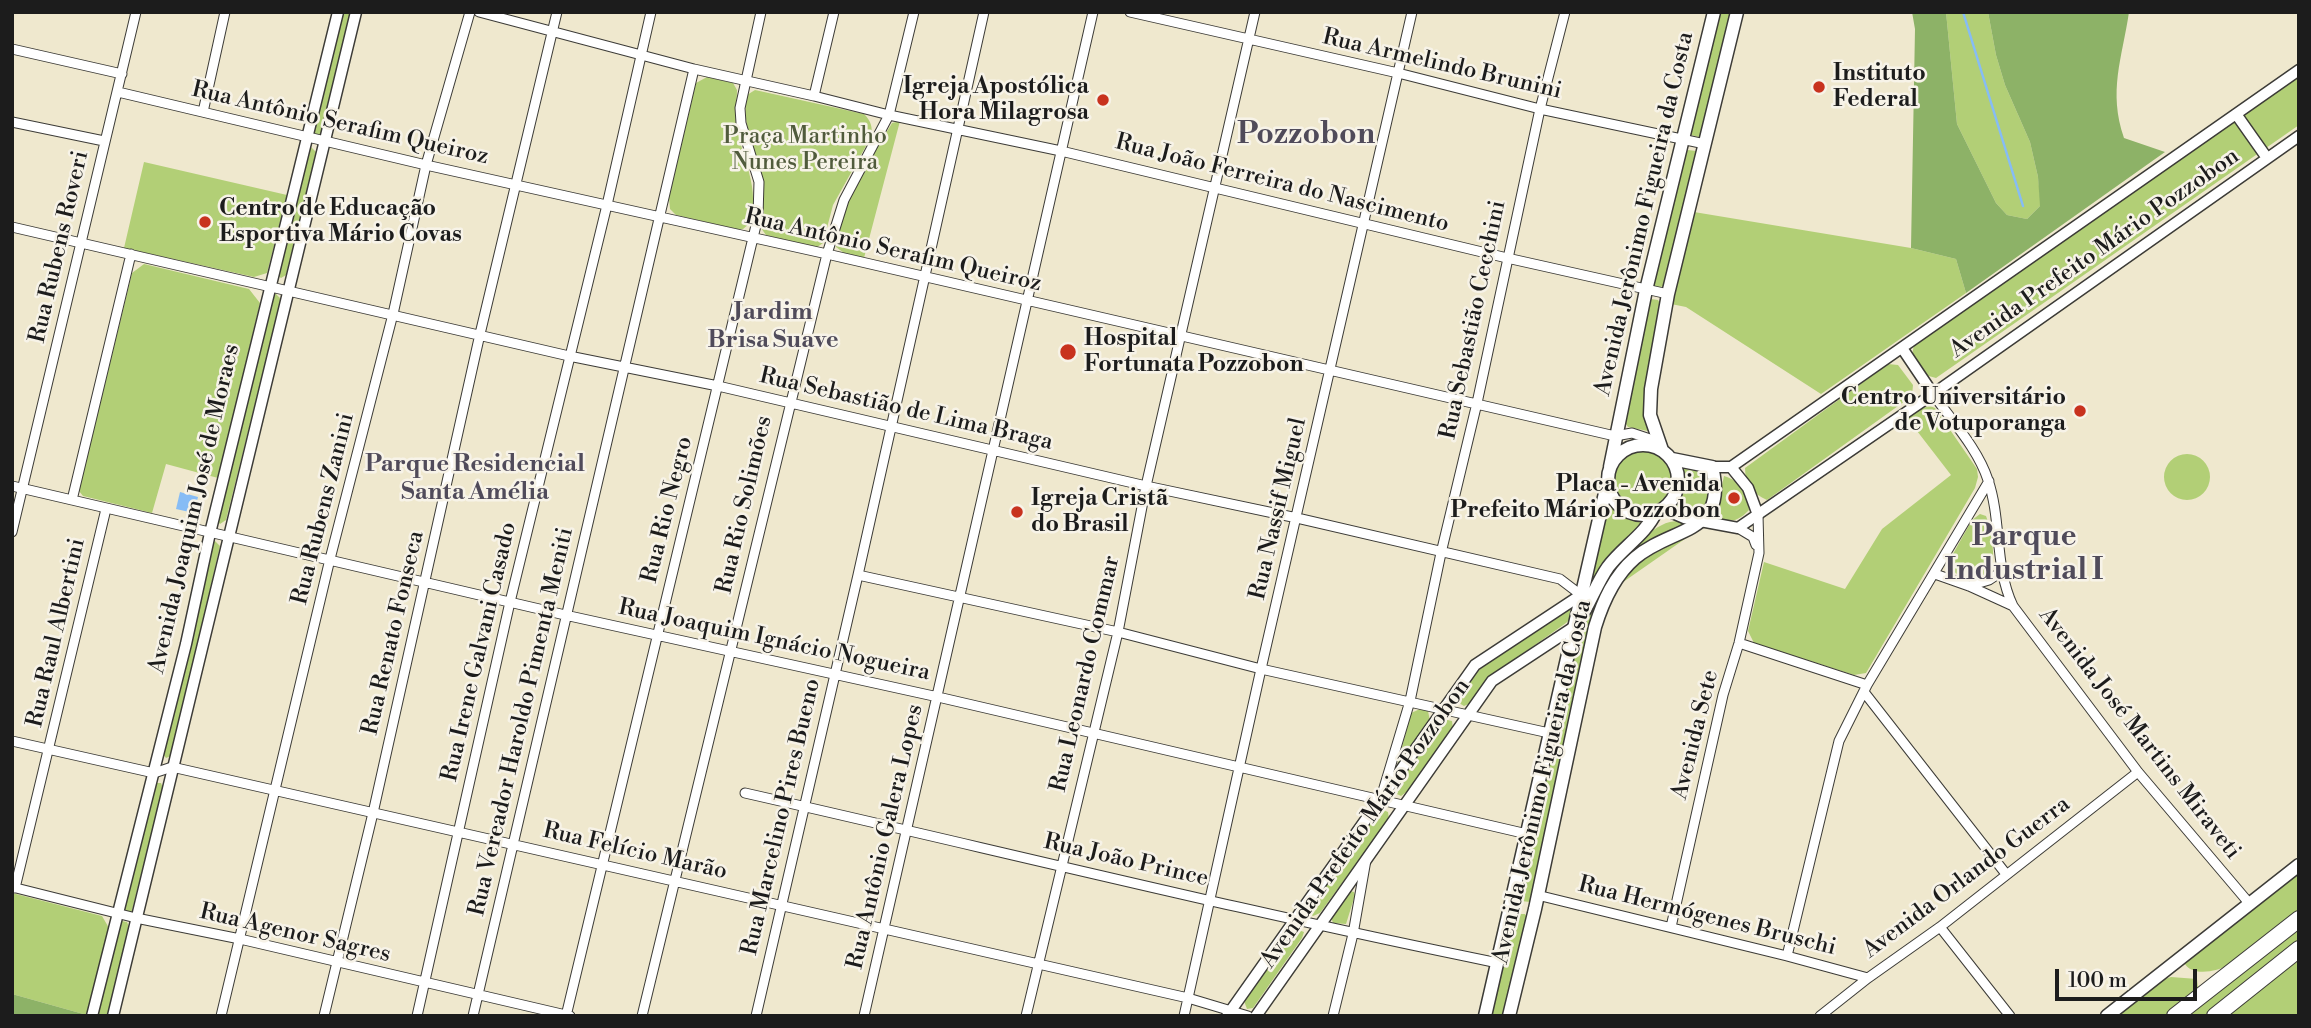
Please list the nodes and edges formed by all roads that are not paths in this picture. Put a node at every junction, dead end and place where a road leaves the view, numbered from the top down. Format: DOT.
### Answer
graph roads {
  1 [pos="136,12"];
  2 [pos="225,12"];
  3 [pos="338,12"];
  4 [pos="356,12"];
  5 [pos="470,12"];
  6 [pos="480,12"];
  7 [pos="557,12"];
  8 [pos="651,12"];
  9 [pos="761,12"];
  10 [pos="834,12"];
  11 [pos="914,12"];
  12 [pos="984,12"];
  13 [pos="1093,12"];
  14 [pos="1130,12"];
  15 [pos="1255,12"];
  16 [pos="1412,12"];
  17 [pos="1565,12"];
  18 [pos="1714,12"];
  19 [pos="1737,12"];
  20 [pos="553,31"];
  21 [pos="1248,40"];
  22 [pos="12,49"];
  23 [pos="642,54"];
  24 [pos="694,69"];
  25 [pos="2299,70"];
  26 [pos="1398,73"];
  27 [pos="122,74"];
  28 [pos="747,80"];
  29 [pos="118,92"];
  30 [pos="814,96"];
  31 [pos="1540,109"];
  32 [pos="203,112"];
  33 [pos="2236,114"];
  34 [pos="889,116"];
  35 [pos="12,122"];
  36 [pos="958,129"];
  37 [pos="307,136"];
  38 [pos="2299,136"];
  39 [pos="324,140"];
  40 [pos="1683,140"];
  41 [pos="104,141"];
  42 [pos="1705,144"];
  43 [pos="1062,151"];
  44 [pos="2267,158"];
  45 [pos="426,165"];
  46 [pos="516,185"];
  47 [pos="1216,188"];
  48 [pos="607,205"];
  49 [pos="660,216"];
  50 [pos="1363,223"];
  51 [pos="12,227"];
  52 [pos="753,238"];
  53 [pos="82,242"];
  54 [pos="131,254"];
  55 [pos="827,254"];
  56 [pos="1507,258"];
  57 [pos="924,278"];
  58 [pos="270,285"];
  59 [pos="288,290"];
  60 [pos="1646,290"];
  61 [pos="1668,293"];
  62 [pos="1027,302"];
  63 [pos="393,314"];
  64 [pos="480,334"];
  65 [pos="1181,336"];
  66 [pos="1902,348"];
  67 [pos="569,356"];
  68 [pos="625,366"];
  69 [pos="1331,370"];
  70 [pos="718,386"];
  71 [pos="1933,394"];
  72 [pos="789,403"];
  73 [pos="1477,403"];
  74 [pos="890,425"];
  75 [pos="1615,436"];
  76 [pos="1658,448"];
  77 [pos="993,450"];
  78 [pos="1672,459"];
  79 [pos="1610,467"];
  80 [pos="1712,467"];
  81 [pos="1731,467"];
  82 [pos="1608,480"];
  83 [pos="1989,481"];
  84 [pos="12,486"];
  85 [pos="1146,486"];
  86 [pos="23,489"];
  87 [pos="72,500"];
  88 [pos="106,509"];
  89 [pos="1660,511"];
  90 [pos="1758,515"];
  91 [pos="1297,518"];
  92 [pos="1702,522"];
  93 [pos="1738,528"];
  94 [pos="12,533"];
  95 [pos="210,533"];
  96 [pos="228,534"];
  97 [pos="1441,552"];
  98 [pos="1759,553"];
  99 [pos="330,559"];
  100 [pos="2001,572"];
  101 [pos="1935,574"];
  102 [pos="858,575"];
  103 [pos="425,581"];
  104 [pos="1969,586"];
  105 [pos="1581,596"];
  106 [pos="960,599"];
  107 [pos="510,601"];
  108 [pos="2013,606"];
  109 [pos="565,615"];
  110 [pos="1574,627"];
  111 [pos="1118,632"];
  112 [pos="657,634"];
  113 [pos="1739,643"];
  114 [pos="730,651"];
  115 [pos="1261,669"];
  116 [pos="835,674"];
  117 [pos="1866,689"];
  118 [pos="938,697"];
  119 [pos="1410,701"];
  120 [pos="1444,709"];
  121 [pos="1468,714"];
  122 [pos="1093,733"];
  123 [pos="1549,733"];
  124 [pos="12,741"];
  125 [pos="49,750"];
  126 [pos="172,767"];
  127 [pos="1240,767"];
  128 [pos="2138,772"];
  129 [pos="154,773"];
  130 [pos="276,791"];
  131 [pos="745,793"];
  132 [pos="1381,799"];
  133 [pos="1406,804"];
  134 [pos="804,807"];
  135 [pos="373,813"];
  136 [pos="906,831"];
  137 [pos="459,832"];
  138 [pos="1527,834"];
  139 [pos="514,844"];
  140 [pos="1366,859"];
  141 [pos="2299,864"];
  142 [pos="1063,865"];
  143 [pos="603,866"];
  144 [pos="2006,874"];
  145 [pos="676,881"];
  146 [pos="14,888"];
  147 [pos="1537,895"];
  148 [pos="1210,900"];
  149 [pos="2249,903"];
  150 [pos="1511,904"];
  151 [pos="780,906"];
  152 [pos="1535,909"];
  153 [pos="118,914"];
  154 [pos="136,918"];
  155 [pos="2299,919"];
  156 [pos="1295,921"];
  157 [pos="1320,927"];
  158 [pos="1671,927"];
  159 [pos="1940,927"];
  160 [pos="884,931"];
  161 [pos="1353,934"];
  162 [pos="240,939"];
  163 [pos="2299,949"];
  164 [pos="1787,956"];
  165 [pos="337,963"];
  166 [pos="1498,963"];
  167 [pos="1038,965"];
  168 [pos="1868,978"];
  169 [pos="424,984"];
  170 [pos="477,996"];
  171 [pos="1188,998"];
  172 [pos="2181,1011"];
  173 [pos="1229,1013"];
  174 [pos="567,1015"];
  175 [pos="92,1016"];
  176 [pos="113,1016"];
  177 [pos="221,1016"];
  178 [pos="324,1016"];
  179 [pos="417,1016"];
  180 [pos="473,1016"];
  181 [pos="642,1016"];
  182 [pos="756,1016"];
  183 [pos="864,1016"];
  184 [pos="1026,1016"];
  185 [pos="1184,1016"];
  186 [pos="1248,1016"];
  187 [pos="1256,1016"];
  188 [pos="1333,1016"];
  189 [pos="1485,1016"];
  190 [pos="1509,1016"];
  191 [pos="1820,1016"];
  192 [pos="2010,1016"];
  193 [pos="2107,1016"];
  194 [pos="2168,1016"];
  195 [pos="2215,1016"];
  1 -- 27 [label="street, Rua Rubens Roveri"];
  2 -- 32 [label="street"];
  3 -- 37 [label="street, Avenida Joaquim José de Moraes"];
  4 -- 39 [label="street, Avenida Joaquim José de Moraes"];
  5 -- 45 [label="street, Rua Rubens Zanini"];
  6 -- 20 [label="street, Rua João Ferreira do Nascimento"];
  7 -- 20 [label="street, Rua Renato Fonseca"];
  8 -- 23 [label="street, Rua Irene Galvani Casado"];
  9 -- 28 [label="street, Rua Rio Negro"];
  10 -- 30 [label="street"];
  11 -- 34 [label="street, Rua Rio Solimões"];
  12 -- 36 [label="street, Rua Marcelino Pires Bueno"];
  13 -- 43 [label="street, Rua Antônio Galera Lopes"];
  14 -- 21 [label="street, Rua Armelindo Brunini"];
  15 -- 21 [label="street, Rua Leonardo Commar"];
  16 -- 26 [label="street, Rua Nassif Miguel"];
  17 -- 31 [label="street, Rua Sebastião Cecchini"];
  18 -- 40 [label="main road, Avenida Jerônimo Figueira da Costa"];
  19 -- 42 [label="main road, Avenida Jerônimo Figueira da Costa"];
  20 -- 23 [label="street, Rua João Ferreira do Nascimento"];
  20 -- 46 [label="street, Rua Renato Fonseca"];
  21 -- 26 [label="street, Rua Armelindo Brunini"];
  21 -- 47 [label="street, Rua Leonardo Commar"];
  22 -- 27 [label="street"];
  23 -- 24 [label="street, Rua João Ferreira do Nascimento"];
  23 -- 48 [label="street, Rua Irene Galvani Casado"];
  24 -- 28 [label="street, Rua João Ferreira do Nascimento"];
  24 -- 49 [label="street, Rua Vereador Haroldo Pimenta Meniti"];
  25 -- 33 [label="street, Avenida Prefeito Mário Pozzobon"];
  26 -- 31 [label="street, Rua Armelindo Brunini"];
  26 -- 50 [label="street, Rua Nassif Miguel"];
  27 -- 29 [label="street, Rua Rubens Roveri"];
  28 -- 30 [label="street, Rua João Ferreira do Nascimento"];
  28 -- 52 [label="street, Rua Rio Negro"];
  29 -- 32 [label="street, Rua Antônio Serafim Queiroz"];
  29 -- 41 [label="street, Rua Rubens Roveri"];
  30 -- 34 [label="street, Rua João Ferreira do Nascimento"];
  31 -- 40 [label="street, Rua Armelindo Brunini"];
  31 -- 56 [label="street, Rua Sebastião Cecchini"];
  32 -- 37 [label="street, Rua Antônio Serafim Queiroz"];
  33 -- 44 [label="street"];
  33 -- 66 [label="street, Avenida Prefeito Mário Pozzobon"];
  34 -- 36 [label="street, Rua João Ferreira do Nascimento"];
  34 -- 55 [label="street, Rua Rio Solimões"];
  35 -- 41 [label="street"];
  36 -- 43 [label="street, Rua João Ferreira do Nascimento"];
  36 -- 57 [label="street, Rua Marcelino Pires Bueno"];
  37 -- 39 [label="street, Rua Antônio Serafim Queiroz"];
  37 -- 58 [label="street, Avenida Joaquim José de Moraes"];
  38 -- 44 [label="street, Avenida Prefeito Mário Pozzobon"];
  39 -- 45 [label="street, Rua Antônio Serafim Queiroz"];
  39 -- 59 [label="street, Avenida Joaquim José de Moraes"];
  40 -- 42 [label="street, Rua Armelindo Brunini"];
  40 -- 60 [label="main road, Avenida Jerônimo Figueira da Costa"];
  41 -- 53 [label="street, Rua Rubens Roveri"];
  42 -- 61 [label="main road, Avenida Jerônimo Figueira da Costa"];
  43 -- 47 [label="street, Rua João Ferreira do Nascimento"];
  43 -- 62 [label="street, Rua Antônio Galera Lopes"];
  44 -- 71 [label="street, Avenida Prefeito Mário Pozzobon"];
  45 -- 46 [label="street, Rua Antônio Serafim Queiroz"];
  45 -- 63 [label="street, Rua Rubens Zanini"];
  46 -- 48 [label="street, Rua Antônio Serafim Queiroz"];
  46 -- 64 [label="street, Rua Renato Fonseca"];
  47 -- 50 [label="street, Rua João Ferreira do Nascimento"];
  47 -- 65 [label="street, Rua Leonardo Commar"];
  48 -- 49 [label="street, Rua Antônio Serafim Queiroz"];
  48 -- 67 [label="street, Rua Irene Galvani Casado"];
  49 -- 52 [label="street, Rua Antônio Serafim Queiroz"];
  49 -- 68 [label="street, Rua Vereador Haroldo Pimenta Meniti"];
  50 -- 56 [label="street, Rua João Ferreira do Nascimento"];
  50 -- 69 [label="street, Rua Nassif Miguel"];
  51 -- 53 [label="street, Rua Sebastião de Lima Braga"];
  52 -- 55 [label="street, Rua Antônio Serafim Queiroz"];
  52 -- 70 [label="street, Rua Rio Negro"];
  53 -- 54 [label="street, Rua Sebastião de Lima Braga"];
  53 -- 86 [label="street, Rua Rubens Roveri"];
  54 -- 58 [label="street, Rua Sebastião de Lima Braga"];
  54 -- 87 [label="street"];
  55 -- 57 [label="street, Rua Antônio Serafim Queiroz"];
  55 -- 72 [label="street, Rua Rio Solimões"];
  56 -- 60 [label="street, Rua João Ferreira do Nascimento"];
  56 -- 73 [label="street, Rua Sebastião Cecchini"];
  57 -- 62 [label="street, Rua Antônio Serafim Queiroz"];
  57 -- 74 [label="street, Rua Marcelino Pires Bueno"];
  58 -- 59 [label="street, Rua Sebastião de Lima Braga"];
  58 -- 95 [label="street, Avenida Joaquim José de Moraes"];
  59 -- 63 [label="street, Rua Sebastião de Lima Braga"];
  59 -- 96 [label="street, Avenida Joaquim José de Moraes"];
  60 -- 61 [label="street, Rua João Ferreira do Nascimento"];
  60 -- 75 [label="main road, Avenida Jerônimo Figueira da Costa"];
  61 -- 76 [label="main road, Avenida Jerônimo Figueira da Costa"];
  62 -- 65 [label="street, Rua Antônio Serafim Queiroz"];
  62 -- 77 [label="street, Rua Antônio Galera Lopes"];
  63 -- 64 [label="street, Rua Sebastião de Lima Braga"];
  63 -- 99 [label="street, Rua Rubens Zanini"];
  64 -- 67 [label="street, Rua Sebastião de Lima Braga"];
  64 -- 103 [label="street, Rua Renato Fonseca"];
  65 -- 69 [label="street, Rua Antônio Serafim Queiroz"];
  65 -- 85 [label="street, Rua Leonardo Commar"];
  66 -- 71 [label="street"];
  66 -- 81 [label="street, Avenida Prefeito Mário Pozzobon"];
  67 -- 68 [label="street, Rua Sebastião de Lima Braga"];
  67 -- 107 [label="street, Rua Irene Galvani Casado"];
  68 -- 70 [label="street, Rua Sebastião de Lima Braga"];
  68 -- 109 [label="street, Rua Vereador Haroldo Pimenta Meniti"];
  69 -- 73 [label="street, Rua Antônio Serafim Queiroz"];
  69 -- 91 [label="street, Rua Nassif Miguel"];
  70 -- 72 [label="street, Rua Sebastião de Lima Braga"];
  70 -- 112 [label="street, Rua Rio Negro"];
  71 -- 83 [label="street, Avenida José Martins Miraveti"];
  71 -- 90 [label="street, Avenida Prefeito Mário Pozzobon"];
  72 -- 74 [label="street, Rua Sebastião de Lima Braga"];
  72 -- 114 [label="street, Rua Rio Solimões"];
  73 -- 75 [label="street, Rua Antônio Serafim Queiroz"];
  73 -- 97 [label="street, Rua Sebastião Cecchini"];
  74 -- 77 [label="street, Rua Sebastião de Lima Braga"];
  74 -- 102 [label="street, Rua Marcelino Pires Bueno"];
  75 -- 76 [label="street, Rua Antônio Serafim Queiroz"];
  75 -- 79 [label="main road, Avenida Jerônimo Figueira da Costa"];
  76 -- 78 [label="main road"];
  76 -- 79 [label="main road"];
  77 -- 85 [label="street, Rua Sebastião de Lima Braga"];
  77 -- 106 [label="street, Rua Antônio Galera Lopes"];
  78 -- 80 [label="main road"];
  78 -- 89 [label="main road"];
  79 -- 82 [label="main road"];
  80 -- 81 [label="street"];
  80 -- 92 [label="main road"];
  81 -- 90 [label="street"];
  82 -- 89 [label="main road"];
  82 -- 105 [label="main road, Avenida Jerônimo Figueira da Costa"];
  83 -- 100 [label="street, Avenida José Martins Miraveti"];
  83 -- 101 [label="street"];
  84 -- 86 [label="street, Rua Joaquim Ignácio Nogueira"];
  85 -- 91 [label="street, Rua Sebastião de Lima Braga"];
  85 -- 111 [label="street, Rua Leonardo Commar"];
  86 -- 87 [label="street, Rua Joaquim Ignácio Nogueira"];
  86 -- 94 [label="street, Rua Rubens Roveri"];
  87 -- 88 [label="street, Rua Joaquim Ignácio Nogueira"];
  88 -- 95 [label="street, Rua Joaquim Ignácio Nogueira"];
  88 -- 125 [label="street, Rua Raul Albertini"];
  89 -- 92 [label="street"];
  89 -- 110 [label="main road, Avenida Prefeito Mário Pozzobon"];
  90 -- 93 [label="street, Avenida Prefeito Mário Pozzobon"];
  90 -- 98 [label="street, Avenida Sete"];
  91 -- 97 [label="street, Rua Sebastião de Lima Braga"];
  91 -- 115 [label="street, Rua Nassif Miguel"];
  92 -- 93 [label="street"];
  92 -- 147 [label="main road, Avenida Jerônimo Figueira da Costa"];
  93 -- 98 [label="street"];
  95 -- 96 [label="street, Rua Joaquim Ignácio Nogueira"];
  95 -- 129 [label="street, Avenida Joaquim José de Moraes"];
  96 -- 99 [label="street, Rua Joaquim Ignácio Nogueira"];
  96 -- 126 [label="street, Avenida Joaquim José de Moraes"];
  97 -- 105 [label="street, Rua Sebastião de Lima Braga"];
  97 -- 119 [label="street, Rua Sebastião Cecchini"];
  98 -- 113 [label="street, Avenida Sete"];
  99 -- 103 [label="street, Rua Joaquim Ignácio Nogueira"];
  99 -- 130 [label="street, Rua Rubens Zanini"];
  100 -- 104 [label="street"];
  100 -- 108 [label="street, Avenida José Martins Miraveti"];
  101 -- 104 [label="street"];
  101 -- 117 [label="street"];
  102 -- 106 [label="street"];
  102 -- 116 [label="street, Rua Marcelino Pires Bueno"];
  103 -- 107 [label="street, Rua Joaquim Ignácio Nogueira"];
  103 -- 135 [label="street, Rua Renato Fonseca"];
  104 -- 108 [label="street"];
  105 -- 110 [label="main road, Avenida Jerônimo Figueira da Costa"];
  105 -- 120 [label="street, Avenida Prefeito Mário Pozzobon"];
  106 -- 111 [label="street"];
  106 -- 118 [label="street, Rua Antônio Galera Lopes"];
  107 -- 109 [label="street, Rua Joaquim Ignácio Nogueira"];
  107 -- 137 [label="street, Rua Irene Galvani Casado"];
  108 -- 128 [label="street, Avenida José Martins Miraveti"];
  109 -- 112 [label="street, Rua Joaquim Ignácio Nogueira"];
  109 -- 139 [label="street, Rua Vereador Haroldo Pimenta Meniti"];
  110 -- 121 [label="street, Avenida Prefeito Mário Pozzobon"];
  110 -- 123 [label="main road, Avenida Jerônimo Figueira da Costa"];
  111 -- 115 [label="street"];
  111 -- 122 [label="street, Rua Leonardo Commar"];
  112 -- 114 [label="street, Rua Joaquim Ignácio Nogueira"];
  112 -- 143 [label="street, Rua Rio Negro"];
  113 -- 117 [label="street"];
  113 -- 158 [label="street, Avenida Sete"];
  114 -- 116 [label="street, Rua Joaquim Ignácio Nogueira"];
  114 -- 145 [label="street, Rua Rio Solimões"];
  115 -- 119 [label="street"];
  115 -- 127 [label="street, Rua Nassif Miguel"];
  116 -- 118 [label="street, Rua Joaquim Ignácio Nogueira"];
  116 -- 134 [label="street, Rua Marcelino Pires Bueno"];
  117 -- 144 [label="street"];
  117 -- 164 [label="street"];
  118 -- 122 [label="street, Rua Joaquim Ignácio Nogueira"];
  118 -- 136 [label="street, Rua Antônio Galera Lopes"];
  119 -- 120 [label="street"];
  119 -- 132 [label="street, Rua Sebastião Cecchini"];
  120 -- 121 [label="street"];
  120 -- 132 [label="street, Avenida Prefeito Mário Pozzobon"];
  121 -- 123 [label="street"];
  121 -- 133 [label="street, Avenida Prefeito Mário Pozzobon"];
  122 -- 127 [label="street, Rua Joaquim Ignácio Nogueira"];
  122 -- 142 [label="street, Rua Leonardo Commar"];
  123 -- 138 [label="main road, Avenida Jerônimo Figueira da Costa"];
  124 -- 125 [label="street"];
  125 -- 129 [label="street"];
  125 -- 146 [label="street, Rua Raul Albertini"];
  126 -- 129 [label="street"];
  126 -- 130 [label="street, Rua Felício Marão"];
  126 -- 154 [label="street, Avenida Joaquim José de Moraes"];
  127 -- 132 [label="street, Rua Joaquim Ignácio Nogueira"];
  127 -- 148 [label="street, Rua Nassif Miguel"];
  128 -- 144 [label="street, Avenida Orlando Guerra"];
  128 -- 149 [label="street, Avenida José Martins Miraveti"];
  129 -- 153 [label="street, Avenida Joaquim José de Moraes"];
  130 -- 135 [label="street, Rua Felício Marão"];
  130 -- 162 [label="street, Rua Rubens Zanini"];
  131 -- 134 [label="street, Rua João Prince"];
  132 -- 133 [label="street, Rua Joaquim Ignácio Nogueira"];
  132 -- 156 [label="street, Avenida Prefeito Mário Pozzobon"];
  133 -- 138 [label="street, Rua Joaquim Ignácio Nogueira"];
  133 -- 140 [label="street, Avenida Prefeito Mário Pozzobon"];
  134 -- 136 [label="street, Rua João Prince"];
  134 -- 151 [label="street, Rua Marcelino Pires Bueno"];
  135 -- 137 [label="street, Rua Felício Marão"];
  135 -- 165 [label="street, Rua Renato Fonseca"];
  136 -- 142 [label="street, Rua João Prince"];
  136 -- 160 [label="street, Rua Antônio Galera Lopes"];
  137 -- 139 [label="street, Rua Felício Marão"];
  137 -- 169 [label="street, Rua Irene Galvani Casado"];
  138 -- 150 [label="main road, Avenida Jerônimo Figueira da Costa"];
  139 -- 143 [label="street, Rua Felício Marão"];
  139 -- 170 [label="street, Rua Vereador Haroldo Pimenta Meniti"];
  140 -- 157 [label="street, Avenida Prefeito Mário Pozzobon"];
  140 -- 161 [label="street"];
  141 -- 149 [label="main road"];
  142 -- 148 [label="street, Rua João Prince"];
  142 -- 167 [label="street, Rua Leonardo Commar"];
  143 -- 145 [label="street, Rua Felício Marão"];
  143 -- 174 [label="street, Rua Rio Negro"];
  144 -- 159 [label="street, Avenida Orlando Guerra"];
  145 -- 151 [label="street, Rua Felício Marão"];
  145 -- 181 [label="street, Rua Rio Solimões"];
  146 -- 153 [label="street, Rua Agenor Sagres"];
  147 -- 152 [label="main road, Avenida Jerônimo Figueira da Costa"];
  147 -- 158 [label="street, Rua Hermógenes Bruschi"];
  148 -- 156 [label="street, Rua João Prince"];
  148 -- 171 [label="street, Rua Nassif Miguel"];
  149 -- 193 [label="main road"];
  150 -- 152 [label="main road"];
  150 -- 166 [label="main road, Avenida Jerônimo Figueira da Costa"];
  151 -- 160 [label="street, Rua Felício Marão"];
  151 -- 182 [label="street, Rua Marcelino Pires Bueno"];
  152 -- 190 [label="main road, Avenida Jerônimo Figueira da Costa"];
  153 -- 154 [label="street, Rua Agenor Sagres"];
  153 -- 175 [label="street, Avenida Joaquim José de Moraes"];
  154 -- 162 [label="street, Rua Agenor Sagres"];
  154 -- 176 [label="street, Avenida Joaquim José de Moraes"];
  155 -- 172 [label="highway"];
  156 -- 157 [label="street, Rua João Prince"];
  156 -- 173 [label="street, Avenida Prefeito Mário Pozzobon"];
  157 -- 161 [label="street, Rua João Prince"];
  157 -- 187 [label="street, Avenida Prefeito Mário Pozzobon"];
  158 -- 164 [label="street, Rua Hermógenes Bruschi"];
  159 -- 168 [label="street, Avenida Orlando Guerra"];
  159 -- 192 [label="street"];
  160 -- 167 [label="street, Rua Felício Marão"];
  160 -- 183 [label="street, Rua Antônio Galera Lopes"];
  161 -- 166 [label="street, Rua João Prince"];
  161 -- 188 [label="street"];
  162 -- 165 [label="street, Rua Agenor Sagres"];
  162 -- 177 [label="street, Rua Rubens Zanini"];
  163 -- 195 [label="highway"];
  164 -- 168 [label="street, Rua Hermógenes Bruschi"];
  165 -- 169 [label="street, Rua Agenor Sagres"];
  165 -- 178 [label="street, Rua Renato Fonseca"];
  166 -- 189 [label="main road, Avenida Jerônimo Figueira da Costa"];
  167 -- 171 [label="street, Rua Felício Marão"];
  167 -- 184 [label="street, Rua Leonardo Commar"];
  168 -- 191 [label="street, Avenida Orlando Guerra"];
  169 -- 170 [label="street, Rua Agenor Sagres"];
  169 -- 179 [label="street, Rua Irene Galvani Casado"];
  170 -- 174 [label="street, Rua Agenor Sagres"];
  170 -- 180 [label="street, Rua Vereador Haroldo Pimenta Meniti"];
  171 -- 173 [label="street, Rua Felício Marão"];
  171 -- 185 [label="street, Rua Nassif Miguel"];
  172 -- 194 [label="highway"];
  173 -- 186 [label="street, Rua Felício Marão"];
}
